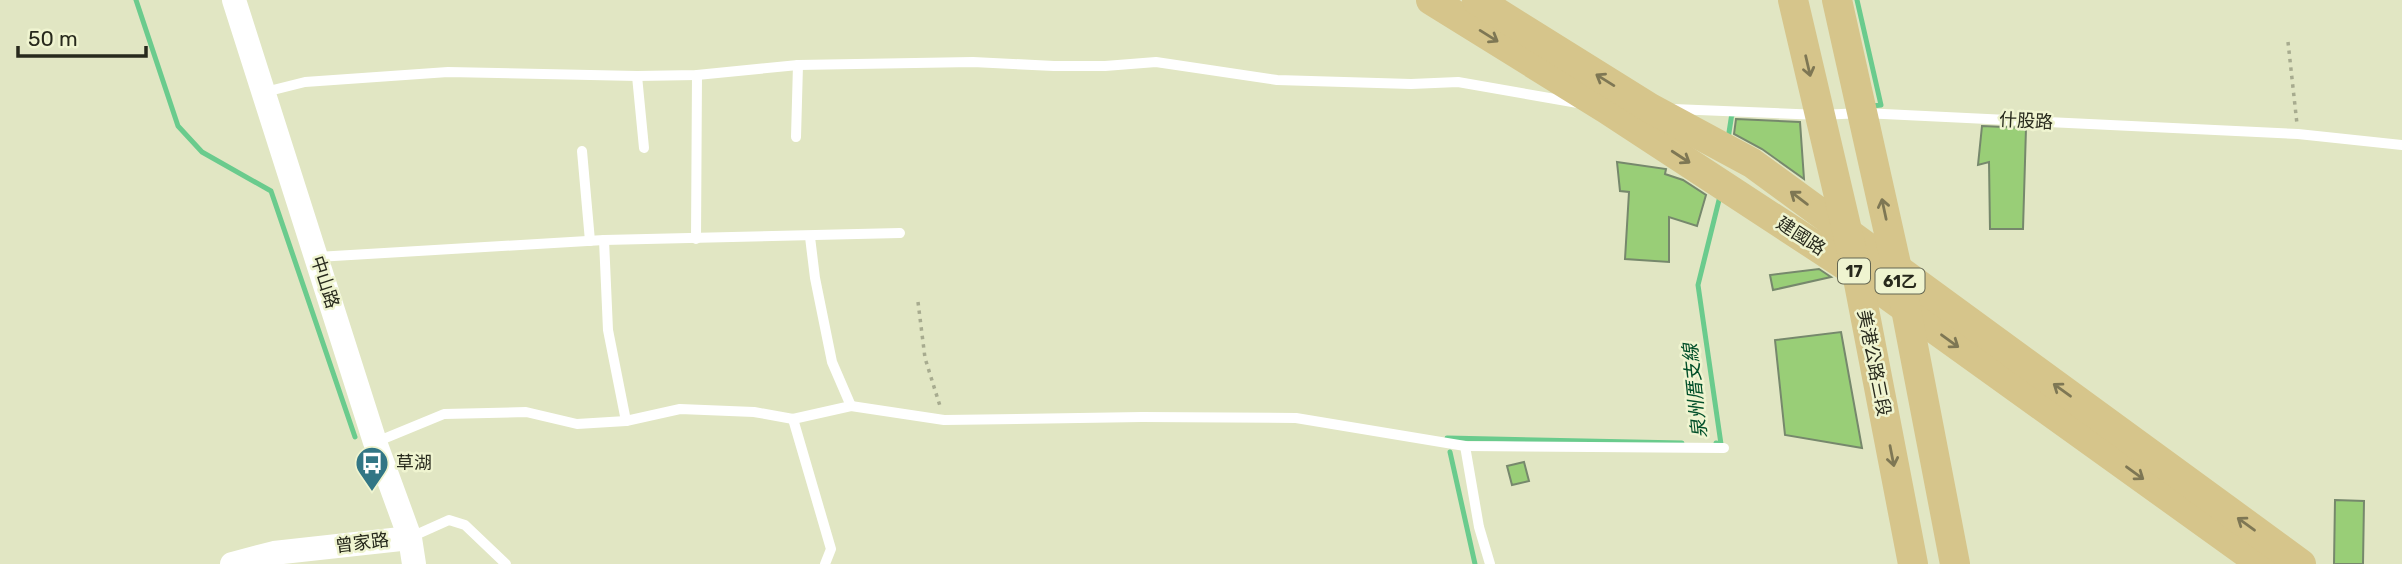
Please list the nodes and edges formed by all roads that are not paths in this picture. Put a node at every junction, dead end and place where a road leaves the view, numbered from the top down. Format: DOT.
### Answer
graph roads {
  1 [pos="234,0"];
  2 [pos="1431,0"];
  3 [pos="1476,0"];
  4 [pos="1793,0"];
  5 [pos="1837,0"];
  6 [pos="797,65"];
  7 [pos="697,75"];
  8 [pos="637,76"];
  9 [pos="264,92"];
  10 [pos="1605,108"];
  11 [pos="1650,108"];
  12 [pos="1863,113"];
  13 [pos="1819,115"];
  14 [pos="796,137"];
  15 [pos="2402,145"];
  16 [pos="644,148"];
  17 [pos="582,151"];
  18 [pos="900,233"];
  19 [pos="1849,235"];
  20 [pos="810,237"];
  21 [pos="696,239"];
  22 [pos="604,240"];
  23 [pos="590,241"];
  24 [pos="317,257"];
  25 [pos="1898,271"];
  26 [pos="1857,273"];
  27 [pos="1906,309"];
  28 [pos="850,406"];
  29 [pos="793,419"];
  30 [pos="626,421"];
  31 [pos="375,442"];
  32 [pos="1465,446"];
  33 [pos="1724,448"];
  34 [pos="410,538"];
  35 [pos="232,564"];
  36 [pos="414,564"];
  37 [pos="506,564"];
  38 [pos="825,564"];
  39 [pos="1490,564"];
  40 [pos="1913,564"];
  41 [pos="1955,564"];
  42 [pos="2262,564"];
  43 [pos="2301,564"];
  1 -- 9 [label="street, 中山路"];
  2 -- 10 [label="main road, 建國路 / 17, one-way"];
  11 -- 3 [label="main road, 建國路 / 17, one-way"];
  4 -- 13 [label="main road, 美港公路三段 / 61乙, one-way"];
  5 -- 12 [label="main road, 61乙"];
  6 -- 7 [label="lane, 什股路"];
  6 -- 10 [label="lane, 什股路"];
  6 -- 14 [label="lane"];
  7 -- 8 [label="lane, 什股路"];
  7 -- 21 [label="lane"];
  8 -- 9 [label="lane, 什股路"];
  8 -- 16 [label="lane"];
  9 -- 24 [label="street, 中山路"];
  10 -- 11 [label="lane, 什股路"];
  10 -- 26 [label="main road, 建國路 / 17, one-way"];
  11 -- 13 [label="lane, 什股路"];
  19 -- 11 [label="main road, 建國路 / 17, one-way"];
  12 -- 13 [label="lane, 什股路"];
  12 -- 15 [label="lane, 什股路"];
  25 -- 12 [label="main road, 61乙, one-way"];
  13 -- 19 [label="main road, 美港公路三段 / 61乙"];
  17 -- 23 [label="lane"];
  18 -- 20 [label="lane"];
  19 -- 25 [label="main road, 建國路 / 17"];
  19 -- 26 [label="main road, 美港公路三段 / 61乙"];
  20 -- 21 [label="lane"];
  20 -- 28 [label="lane"];
  21 -- 22 [label="lane"];
  22 -- 23 [label="lane"];
  22 -- 30 [label="lane"];
  23 -- 24 [label="lane"];
  24 -- 31 [label="street, 中山路"];
  25 -- 27 [label="main road, 61乙"];
  43 -- 25 [label="main road, 建國路 / 17, one-way"];
  26 -- 27 [label="main road, 建國路 / 17"];
  26 -- 40 [label="main road, 美港公路三段 / 61乙, one-way"];
  27 -- 41 [label="main road, 61乙"];
  27 -- 42 [label="main road, 建國路 / 17, one-way"];
  28 -- 29 [label="lane"];
  28 -- 32 [label="lane"];
  29 -- 30 [label="lane"];
  29 -- 38 [label="lane"];
  30 -- 31 [label="lane"];
  31 -- 34 [label="street, 中山路"];
  32 -- 33 [label="lane"];
  32 -- 39 [label="lane"];
  34 -- 35 [label="street, 曾家路"];
  34 -- 36 [label="street, 中山路"];
  34 -- 37 [label="lane"];
}
